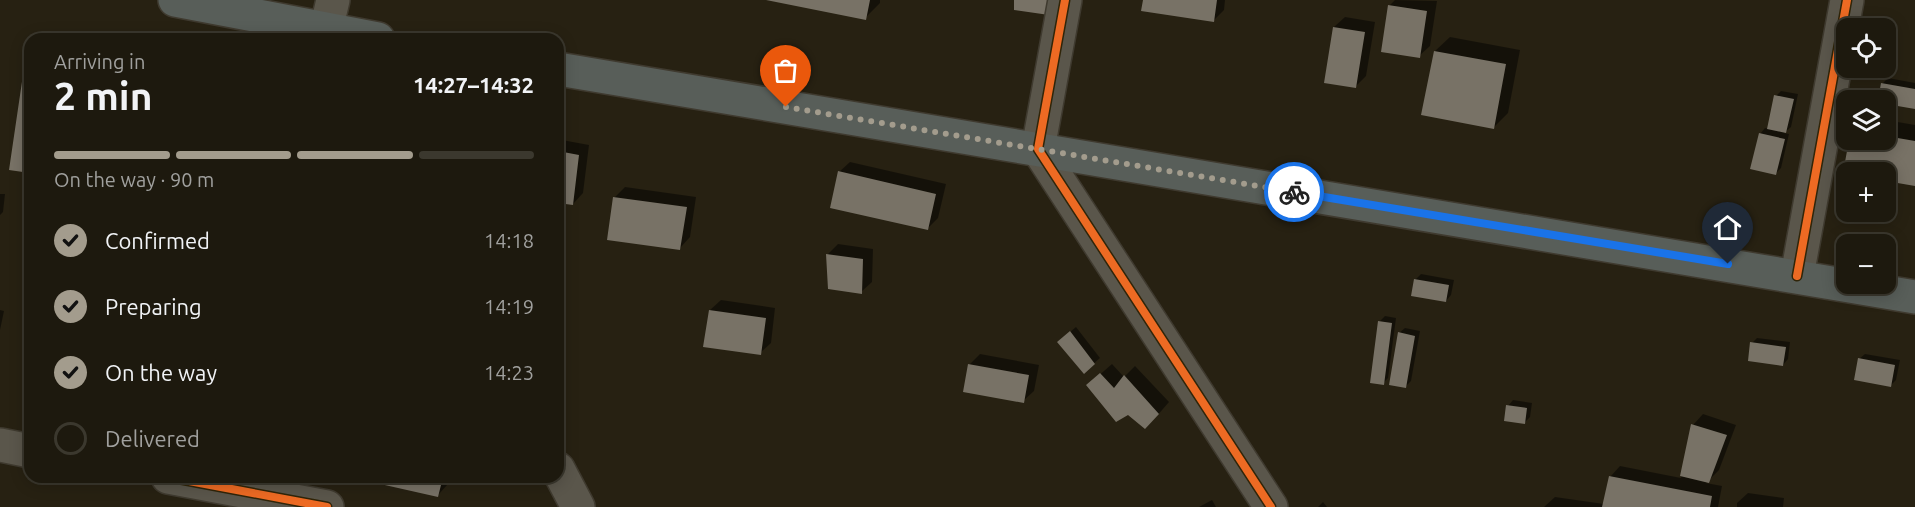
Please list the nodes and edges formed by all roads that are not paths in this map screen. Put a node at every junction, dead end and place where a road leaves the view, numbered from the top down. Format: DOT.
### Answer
graph roads {
  1 [pos="175,0"];
  2 [pos="1065,0"];
  3 [pos="1847,0"];
  4 [pos="330,23"];
  5 [pos="360,33"];
  6 [pos="564,70"];
  7 [pos="1038,148"];
  8 [pos="1797,276"];
  9 [pos="1915,297"];
  10 [pos="0,446"];
  11 [pos="24,450"];
  12 [pos="564,480"];
  13 [pos="200,483"];
  14 [pos="327,507"];
  15 [pos="578,507"];
  16 [pos="1271,507"];
  1 -- 4 [label="highway"];
  2 -- 7 [label="street"];
  3 -- 8 [label="street"];
  4 -- 5 [label="highway"];
  6 -- 7 [label="highway"];
  7 -- 8 [label="highway"];
  7 -- 16 [label="street"];
  8 -- 9 [label="highway"];
  10 -- 11 [label="street"];
  12 -- 15 [label="street"];
  13 -- 14 [label="street"];
}
